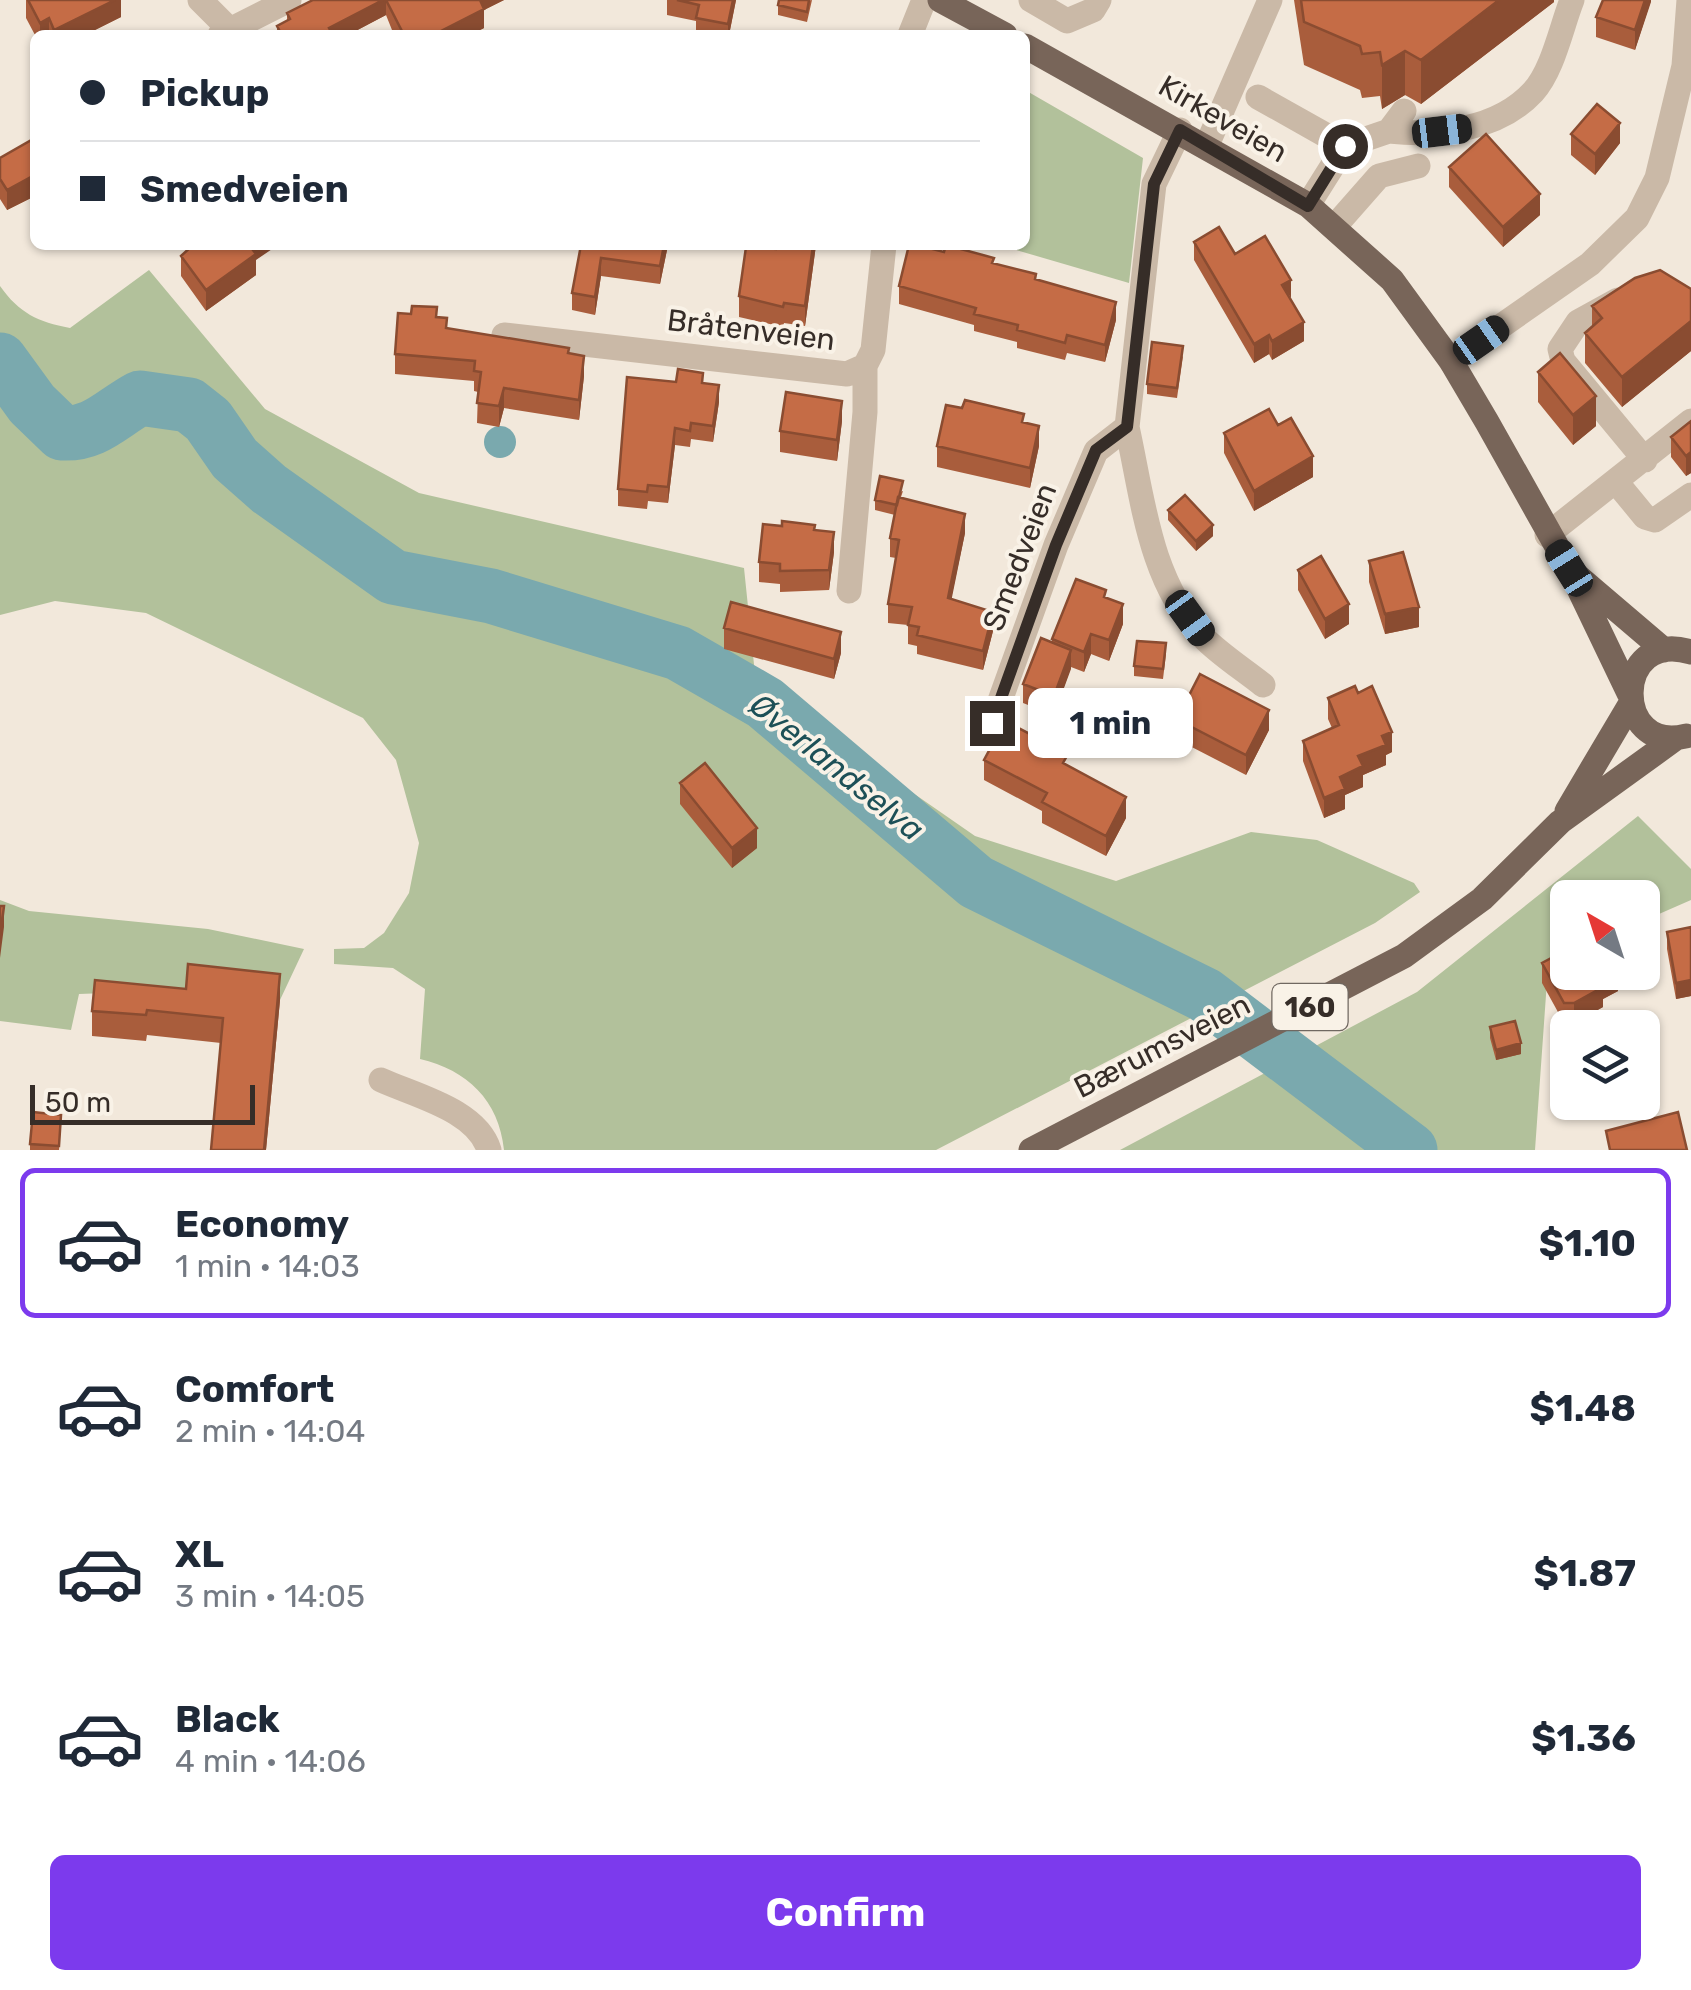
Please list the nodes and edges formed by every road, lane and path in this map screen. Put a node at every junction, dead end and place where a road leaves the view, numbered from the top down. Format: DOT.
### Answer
graph roads {
  1 [pos="200,0"];
  2 [pos="289,0"];
  3 [pos="924,0"];
  4 [pos="940,0"];
  5 [pos="1031,0"];
  6 [pos="1099,0"];
  7 [pos="1270,0"];
  8 [pos="1572,0"];
  9 [pos="1689,0"];
  10 [pos="226,30"];
  11 [pos="234,30"];
  12 [pos="912,30"];
  13 [pos="996,30"];
  14 [pos="1030,49"];
  15 [pos="1258,96"];
  16 [pos="1180,130"];
  17 [pos="1207,145"];
  18 [pos="1345,146"];
  19 [pos="1418,166"];
  20 [pos="1308,206"];
  21 [pos="1335,226"];
  22 [pos="883,250"];
  23 [pos="1648,284"];
  24 [pos="504,335"];
  25 [pos="1451,361"];
  26 [pos="865,366"];
  27 [pos="1691,421"];
  28 [pos="1127,427"];
  29 [pos="1645,460"];
  30 [pos="1617,484"];
  31 [pos="1691,496"];
  32 [pos="1547,535"];
  33 [pos="1569,568"];
  34 [pos="848,591"];
  35 [pos="1691,629"];
  36 [pos="1676,650"];
  37 [pos="1262,685"];
  38 [pos="1630,698"];
  39 [pos="992,723"];
  40 [pos="1685,739"];
  41 [pos="1560,822"];
  42 [pos="381,1080"];
  43 [pos="489,1150"];
  44 [pos="1031,1150"];
  1 -- 10 [label="street"];
  2 -- 11 [label="street"];
  3 -- 12 [label="street"];
  4 -- 13 [label="main road"];
  5 -- 6 [label="street"];
  7 -- 17 [label="street"];
  8 -- 18 [label="street"];
  9 -- 25 [label="street"];
  14 -- 16 [label="main road, Kirkeveien"];
  15 -- 18 [label="street"];
  16 -- 17 [label="main road, Kirkeveien"];
  16 -- 28 [label="street"];
  17 -- 20 [label="main road, Kirkeveien"];
  18 -- 20 [label="street"];
  19 -- 21 [label="street"];
  20 -- 21 [label="main road, Kirkeveien"];
  21 -- 25 [label="main road, Kirkeveien"];
  22 -- 26 [label="street, Bråtenveien"];
  23 -- 29 [label="street"];
  24 -- 26 [label="street, Bråtenveien"];
  25 -- 32 [label="main road, Kirkeveien"];
  26 -- 34 [label="street"];
  27 -- 29 [label="street"];
  28 -- 37 [label="street"];
  28 -- 39 [label="street, Smedveien"];
  29 -- 30 [label="street"];
  30 -- 31 [label="street"];
  30 -- 32 [label="street"];
  32 -- 33 [label="main road, Kirkeveien"];
  33 -- 36 [label="main road, Kirkeveien"];
  33 -- 38 [label="main road, Kirkeveien"];
  35 -- 36 [label="main road, 160"];
  36 -- 38 [label="main road, 160"];
  38 -- 40 [label="main road, 160"];
  38 -- 41 [label="main road, Bærumsveien / 160"];
  40 -- 41 [label="main road, Bærumsveien / 160"];
  41 -- 44 [label="main road, Bærumsveien / 160"];
  42 -- 43 [label="street"];
}
